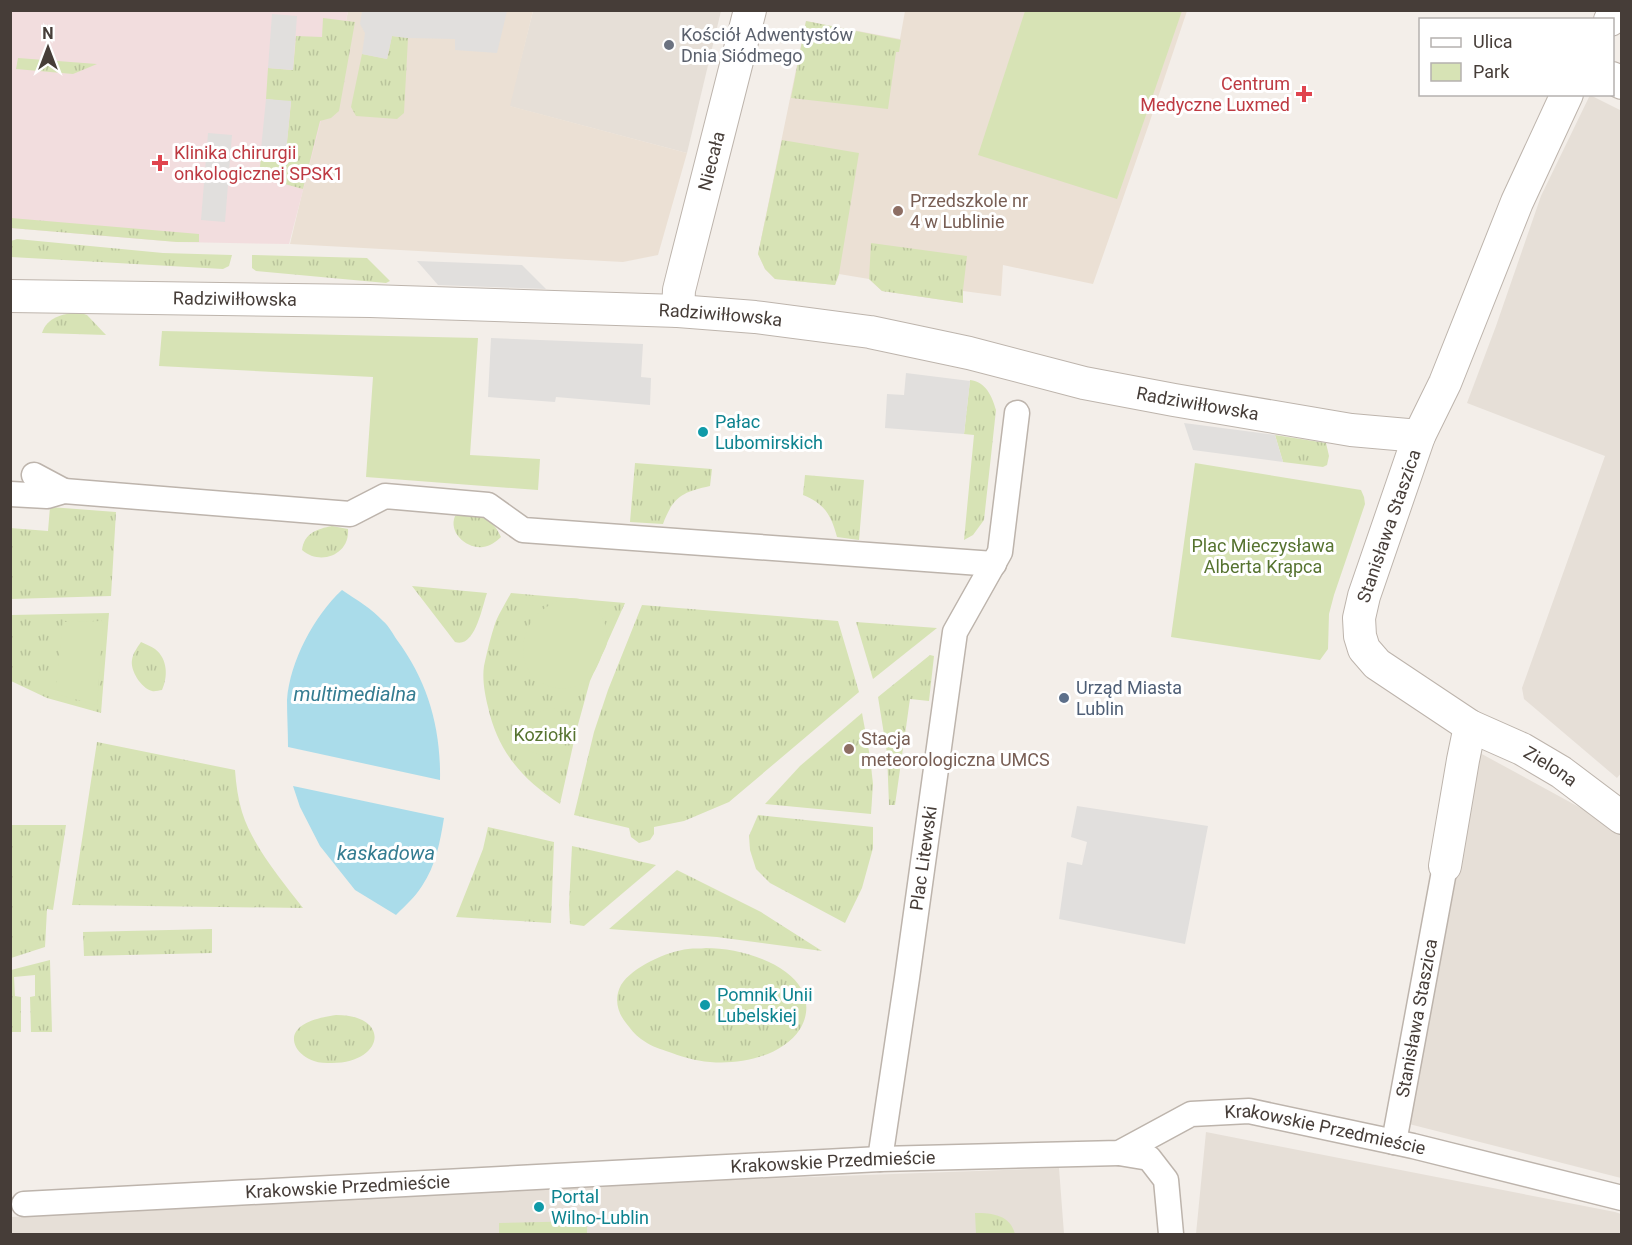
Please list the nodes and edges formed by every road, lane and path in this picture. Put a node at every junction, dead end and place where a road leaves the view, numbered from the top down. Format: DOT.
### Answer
graph roads {
  1 [pos="750,10"];
  2 [pos="1567,96"];
  3 [pos="10,296"];
  4 [pos="678,311"];
  5 [pos="1017,413"];
  6 [pos="1419,436"];
  7 [pos="34,475"];
  8 [pos="64,491"];
  9 [pos="10,494"];
  10 [pos="994,564"];
  11 [pos="1470,726"];
  12 [pos="1622,818"];
  13 [pos="1445,866"];
  14 [pos="1394,1142"];
  15 [pos="1119,1153"];
  16 [pos="880,1159"];
  17 [pos="1622,1198"];
  18 [pos="24,1204"];
  19 [pos="1171,1234"];
  1 -- 4 [label="street, Niecała"];
  2 -- 6 [label="street, Stanisława Staszica"];
  3 -- 4 [label="street, Radziwiłłowska"];
  4 -- 6 [label="street, Radziwiłłowska"];
  5 -- 10 [label="street, Plac Litewski"];
  6 -- 11 [label="street, Stanisława Staszica"];
  7 -- 8 [label="street"];
  8 -- 9 [label="street"];
  8 -- 10 [label="street"];
  10 -- 16 [label="street, Plac Litewski"];
  11 -- 12 [label="street, Zielona"];
  11 -- 13 [label="street, Stanisława Staszica"];
  13 -- 14 [label="street, Stanisława Staszica"];
  14 -- 15 [label="street, Krakowskie Przedmieście"];
  14 -- 17 [label="street, Krakowskie Przedmieście"];
  15 -- 16 [label="street, Krakowskie Przedmieście"];
  15 -- 19 [label="street"];
  16 -- 18 [label="street, Krakowskie Przedmieście"];
}
